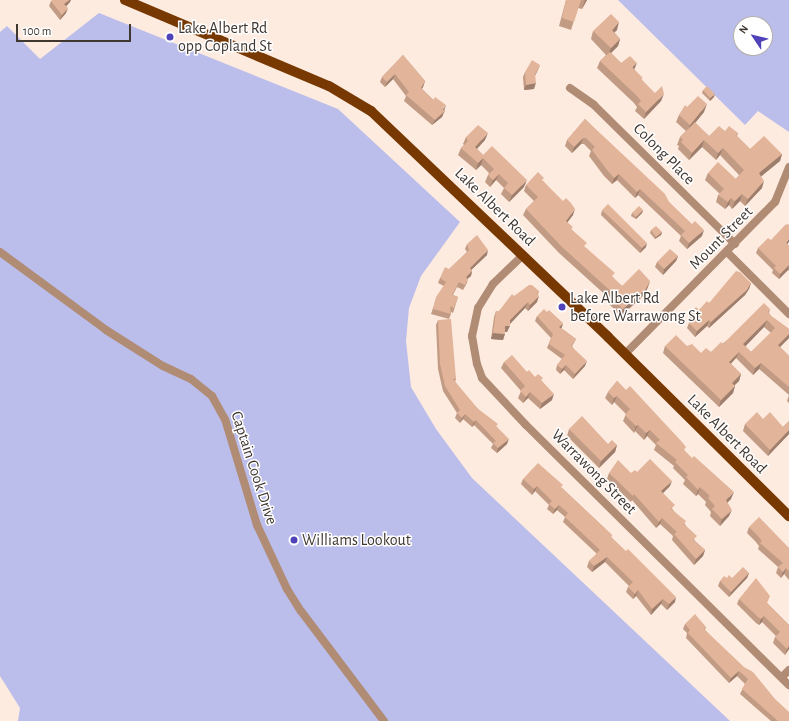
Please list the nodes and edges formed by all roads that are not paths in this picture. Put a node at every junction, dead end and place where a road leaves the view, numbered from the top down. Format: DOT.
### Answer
graph roads {
  1 [pos="125,0"];
  2 [pos="570,88"];
  3 [pos="789,167"];
  4 [pos="735,244"];
  5 [pos="0,252"];
  6 [pos="727,252"];
  7 [pos="523,254"];
  8 [pos="789,314"];
  9 [pos="625,354"];
  10 [pos="789,516"];
  11 [pos="789,670"];
  12 [pos="782,677"];
  13 [pos="789,685"];
  14 [pos="384,721"];
  1 -- 7 [label="main road, Lake Albert Road"];
  2 -- 4 [label="street, Colong Place"];
  3 -- 4 [label="street, Mount Street"];
  4 -- 6 [label="street, Mount Street"];
  5 -- 14 [label="street, Captain Cook Drive"];
  6 -- 8 [label="street"];
  6 -- 9 [label="street, Mount Street"];
  7 -- 9 [label="main road, Lake Albert Road"];
  7 -- 12 [label="street, Warrawong Street"];
  9 -- 10 [label="main road, Lake Albert Road"];
  11 -- 12 [label="street"];
  12 -- 13 [label="street, Warrawong Street"];
}
